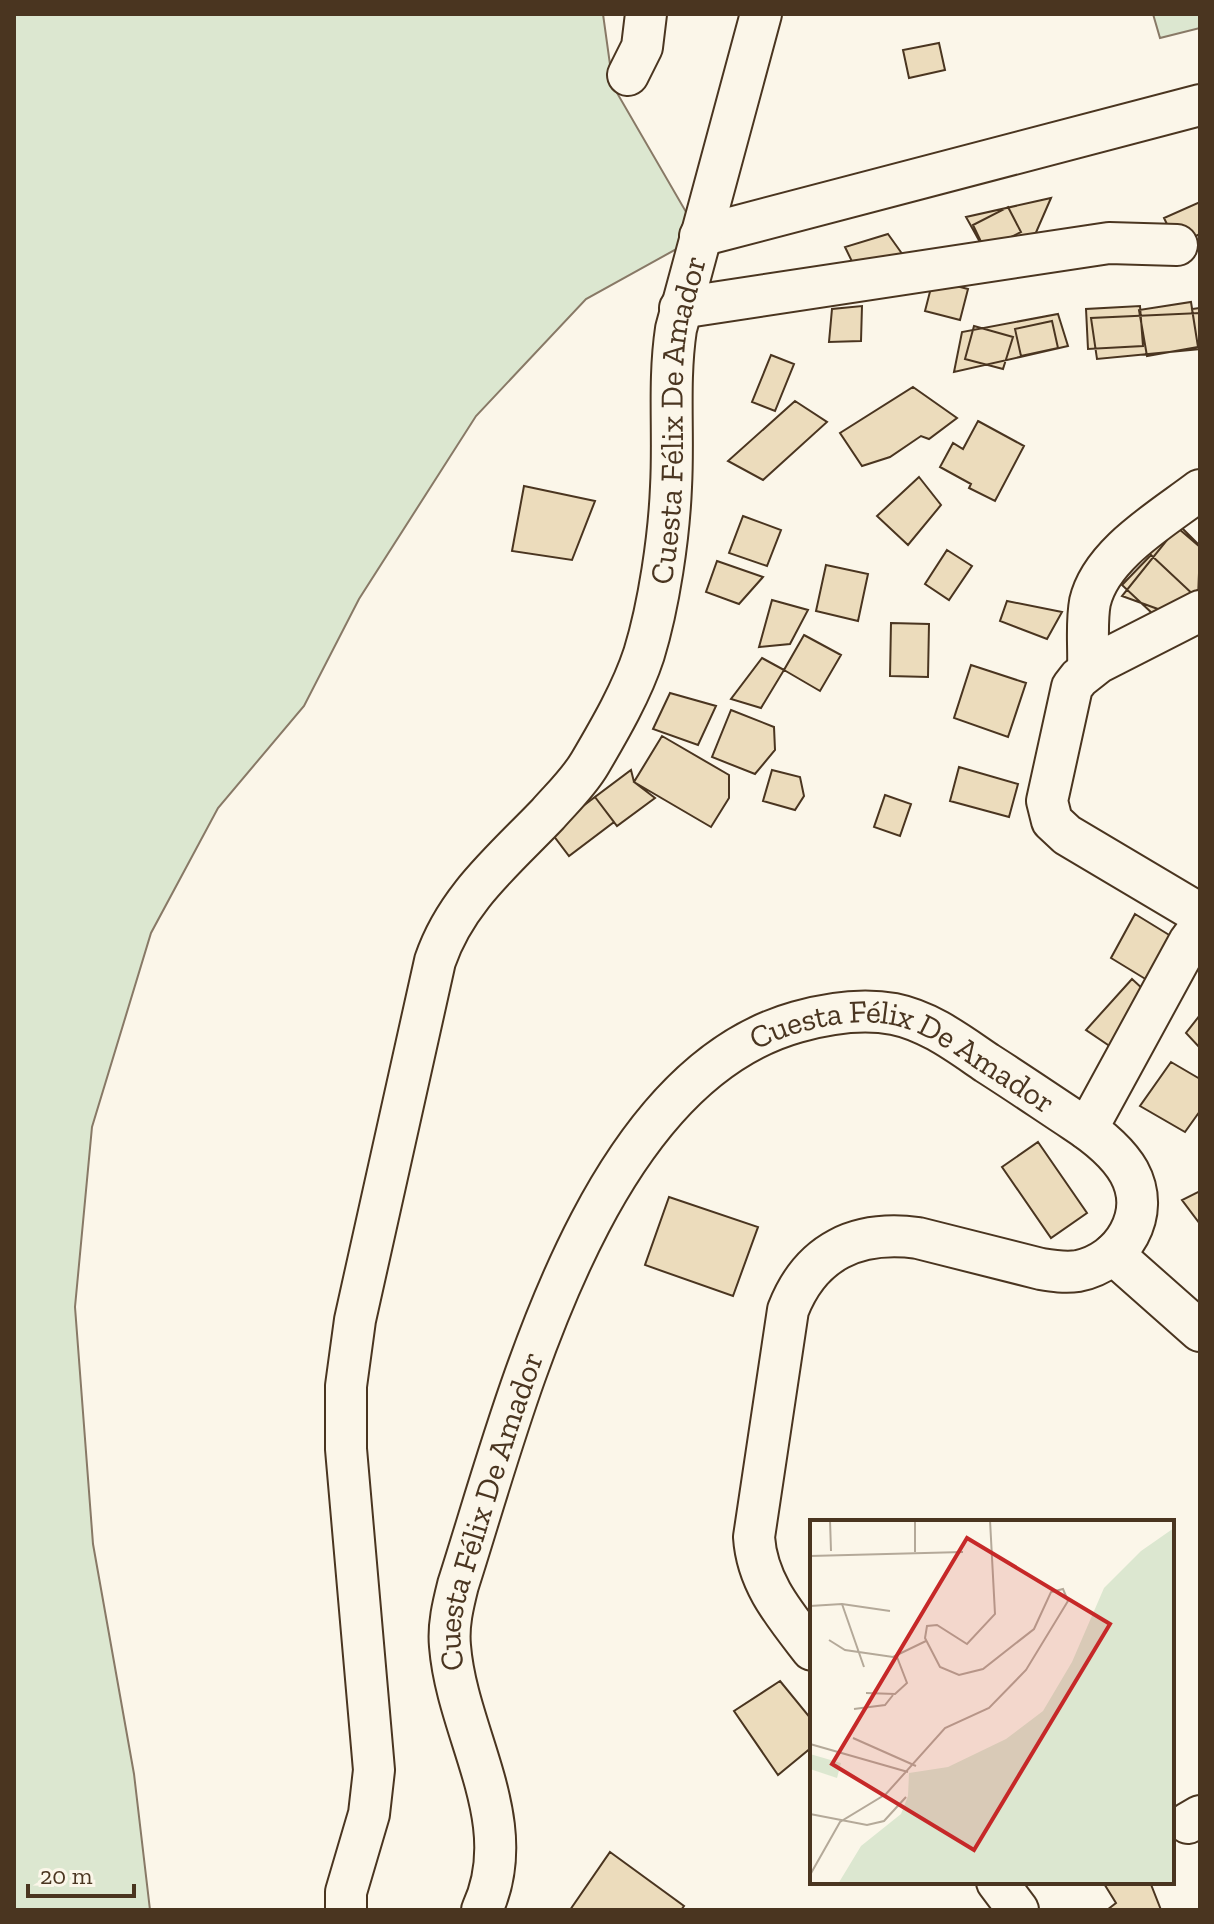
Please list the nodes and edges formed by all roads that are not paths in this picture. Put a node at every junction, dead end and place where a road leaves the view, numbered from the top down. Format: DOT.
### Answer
graph roads {
  1 [pos="646,14"];
  2 [pos="761,14"];
  3 [pos="628,75"];
  4 [pos="1200,105"];
  5 [pos="700,236"];
  6 [pos="1177,245"];
  7 [pos="680,308"];
  8 [pos="1200,490"];
  9 [pos="1200,611"];
  10 [pos="1088,670"];
  11 [pos="1200,914"];
  12 [pos="1200,927"];
  13 [pos="1087,1129"];
  14 [pos="1113,1254"];
  15 [pos="1200,1331"];
  16 [pos="810,1647"];
  17 [pos="998,1884"];
  18 [pos="346,1910"];
  19 [pos="482,1910"];
  20 [pos="1018,1910"];
  1 -- 3 [label="street"];
  2 -- 5 [label="street, Cuesta Félix De Amador"];
  4 -- 5 [label="street"];
  5 -- 7 [label="street, Cuesta Félix De Amador"];
  6 -- 7 [label="street"];
  7 -- 18 [label="street, Cuesta Félix De Amador"];
  8 -- 10 [label="street"];
  9 -- 10 [label="street"];
  10 -- 11 [label="street"];
  12 -- 13 [label="street"];
  13 -- 14 [label="street, Cuesta Félix De Amador"];
  13 -- 19 [label="street, Cuesta Félix De Amador"];
  14 -- 15 [label="street"];
  14 -- 16 [label="street, Cuesta Félix De Amador"];
  17 -- 20 [label="street"];
}
